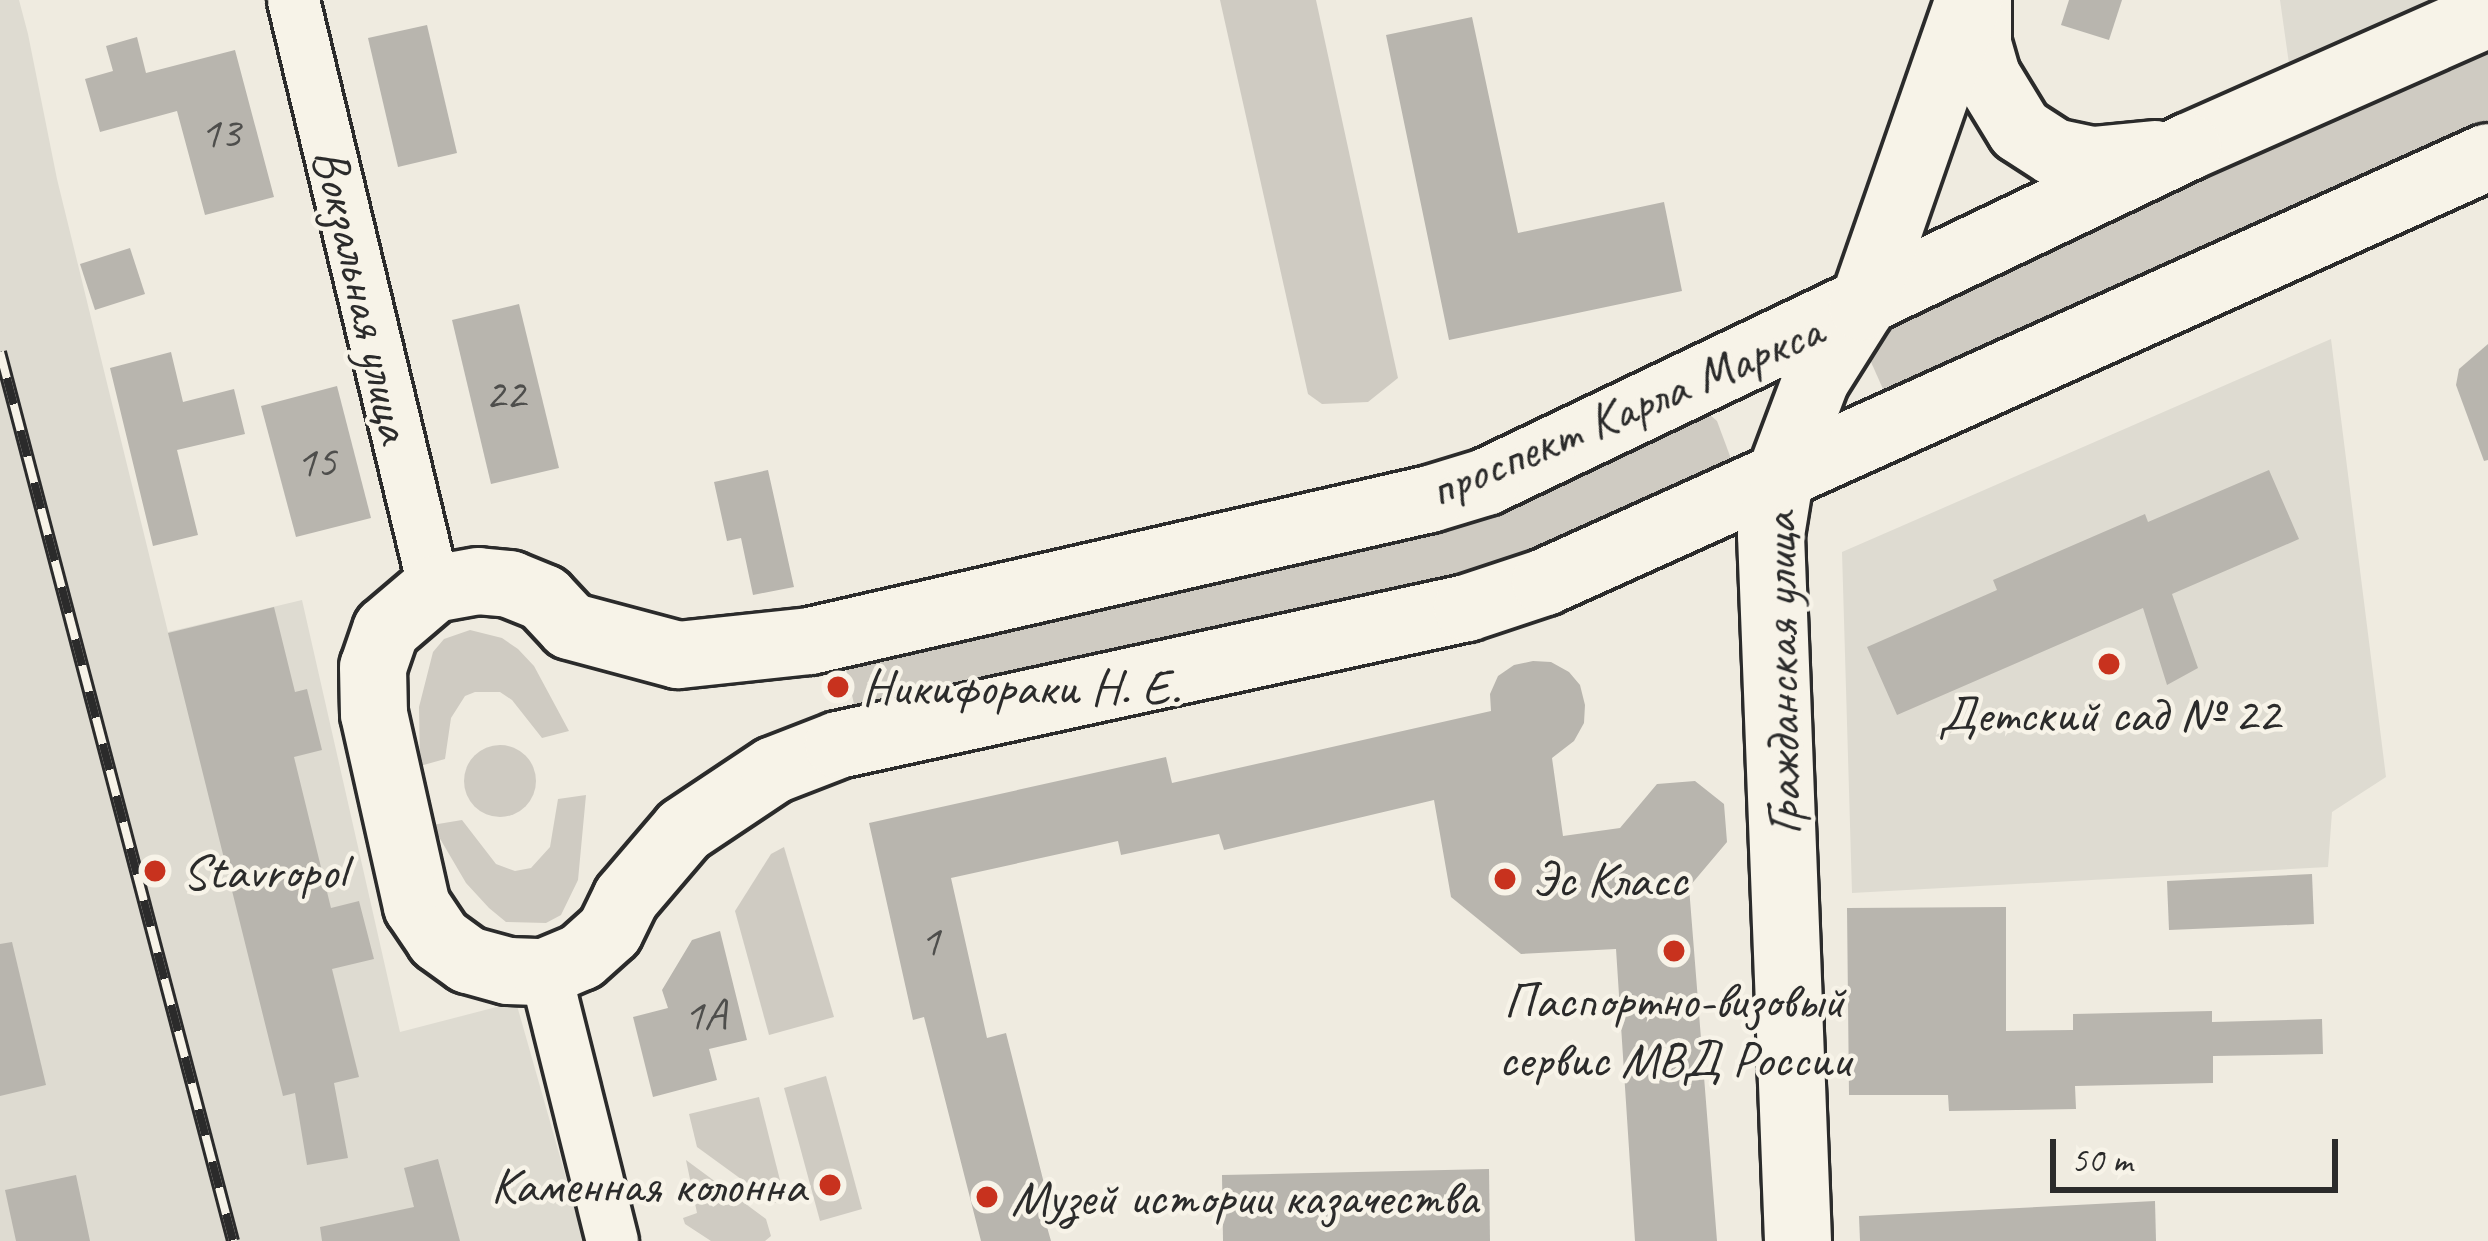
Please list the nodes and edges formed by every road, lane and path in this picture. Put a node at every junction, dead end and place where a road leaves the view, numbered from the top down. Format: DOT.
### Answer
graph roads {
  1 [pos="293,0"];
  2 [pos="1973,0"];
  3 [pos="2488,14"];
  4 [pos="2188,147"];
  5 [pos="2488,157"];
  6 [pos="1862,307"];
  7 [pos="1781,473"];
  8 [pos="434,589"];
  9 [pos="545,972"];
  10 [pos="612,1241"];
  11 [pos="1798,1241"];
  1 -- 8 [label="street, Вокзальная улица"];
  2 -- 4 [label="main road, Гражданская улица"];
  2 -- 6 [label="main road, Гражданская улица"];
  3 -- 4 [label="main road, проспект Карла Маркса"];
  4 -- 6 [label="main road, проспект Карла Маркса"];
  5 -- 7 [label="main road"];
  6 -- 7 [label="main road, Гражданская улица"];
  6 -- 8 [label="main road, проспект Карла Маркса"];
  7 -- 9 [label="main road"];
  7 -- 11 [label="main road, Гражданская улица"];
  8 -- 9 [label="main road"];
  9 -- 10 [label="street"];
}
